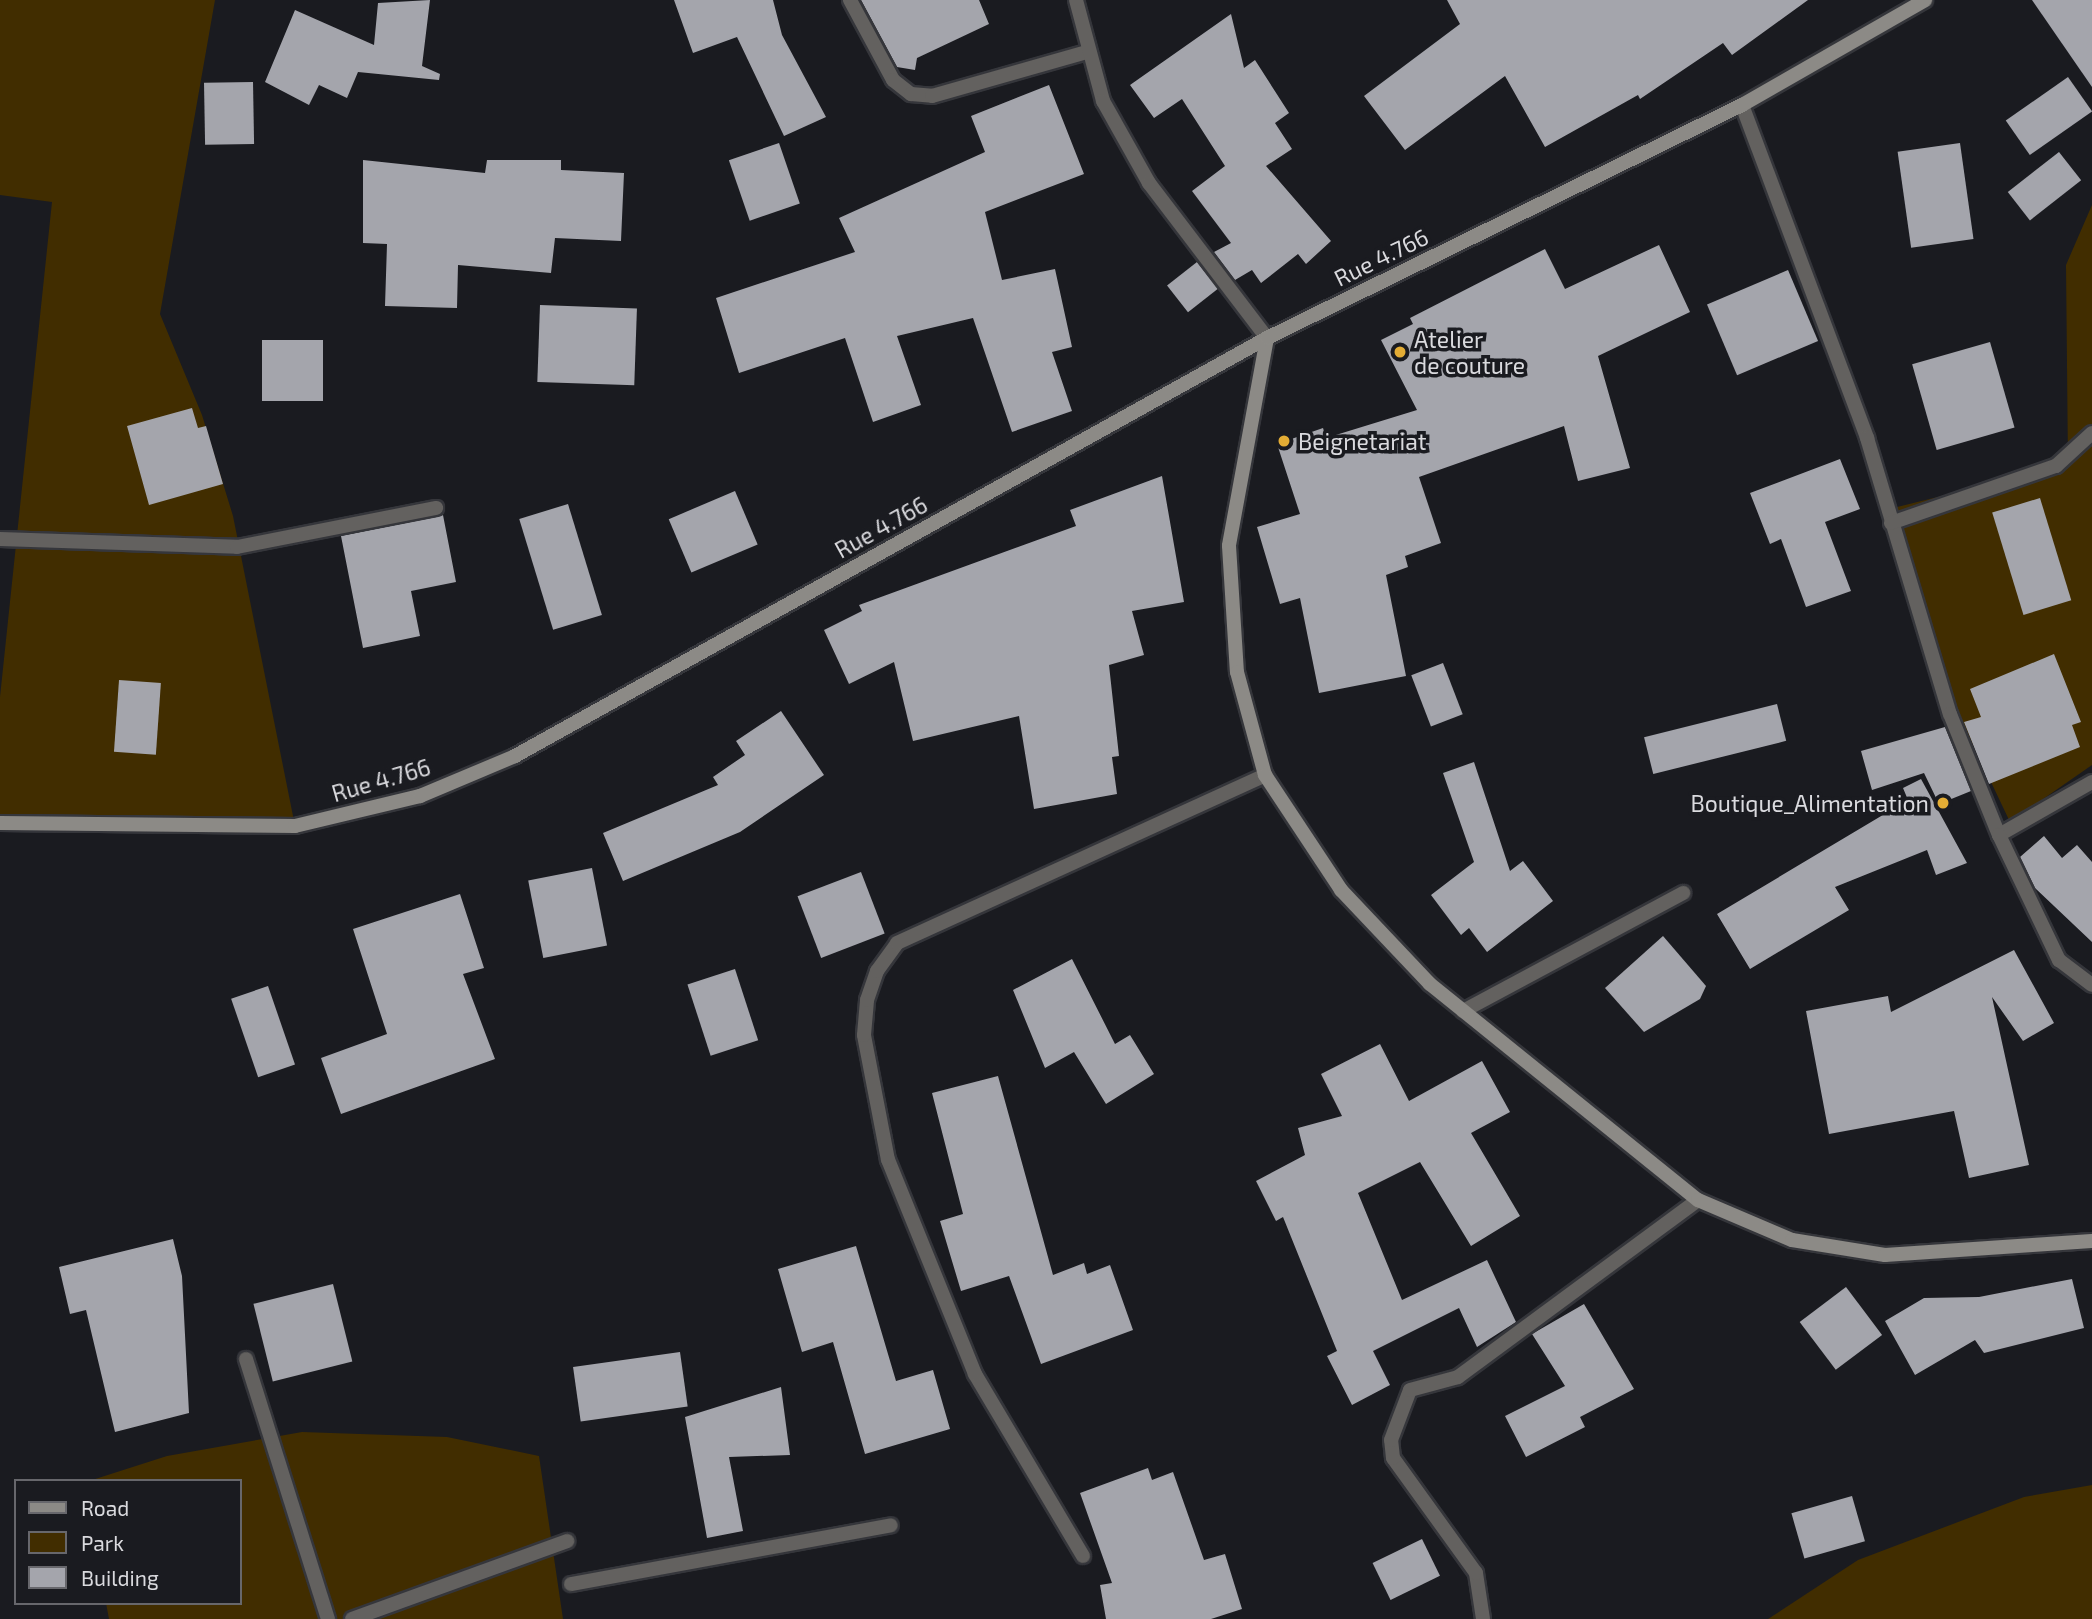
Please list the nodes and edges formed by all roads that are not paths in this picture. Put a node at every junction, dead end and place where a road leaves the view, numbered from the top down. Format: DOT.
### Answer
graph roads {
  1 [pos="850,0"];
  2 [pos="1076,0"];
  3 [pos="1925,0"];
  4 [pos="1086,52"];
  5 [pos="1742,105"];
  6 [pos="1267,338"];
  7 [pos="2092,433"];
  8 [pos="436,508"];
  9 [pos="1891,523"];
  10 [pos="0,539"];
  11 [pos="1265,775"];
  12 [pos="2092,782"];
  13 [pos="0,823"];
  14 [pos="1999,835"];
  15 [pos="1683,893"];
  16 [pos="2092,985"];
  17 [pos="1463,1011"];
  18 [pos="1698,1200"];
  19 [pos="2092,1241"];
  20 [pos="246,1359"];
  21 [pos="891,1525"];
  22 [pos="567,1541"];
  23 [pos="1083,1556"];
  24 [pos="571,1584"];
  25 [pos="328,1619"];
  26 [pos="352,1619"];
  27 [pos="1483,1619"];
  1 -- 4 [label="street"];
  2 -- 4 [label="street"];
  3 -- 5 [label="street, Rue 4.766"];
  4 -- 6 [label="street"];
  5 -- 6 [label="street, Rue 4.766"];
  5 -- 9 [label="street"];
  6 -- 11 [label="street"];
  6 -- 13 [label="street, Rue 4.766"];
  7 -- 9 [label="street"];
  8 -- 10 [label="street"];
  9 -- 14 [label="street"];
  11 -- 17 [label="street"];
  11 -- 23 [label="street"];
  12 -- 14 [label="street"];
  14 -- 16 [label="street"];
  15 -- 17 [label="street"];
  17 -- 18 [label="street"];
  18 -- 19 [label="street"];
  18 -- 27 [label="street"];
  20 -- 25 [label="street"];
  21 -- 24 [label="street"];
  22 -- 26 [label="street"];
}
